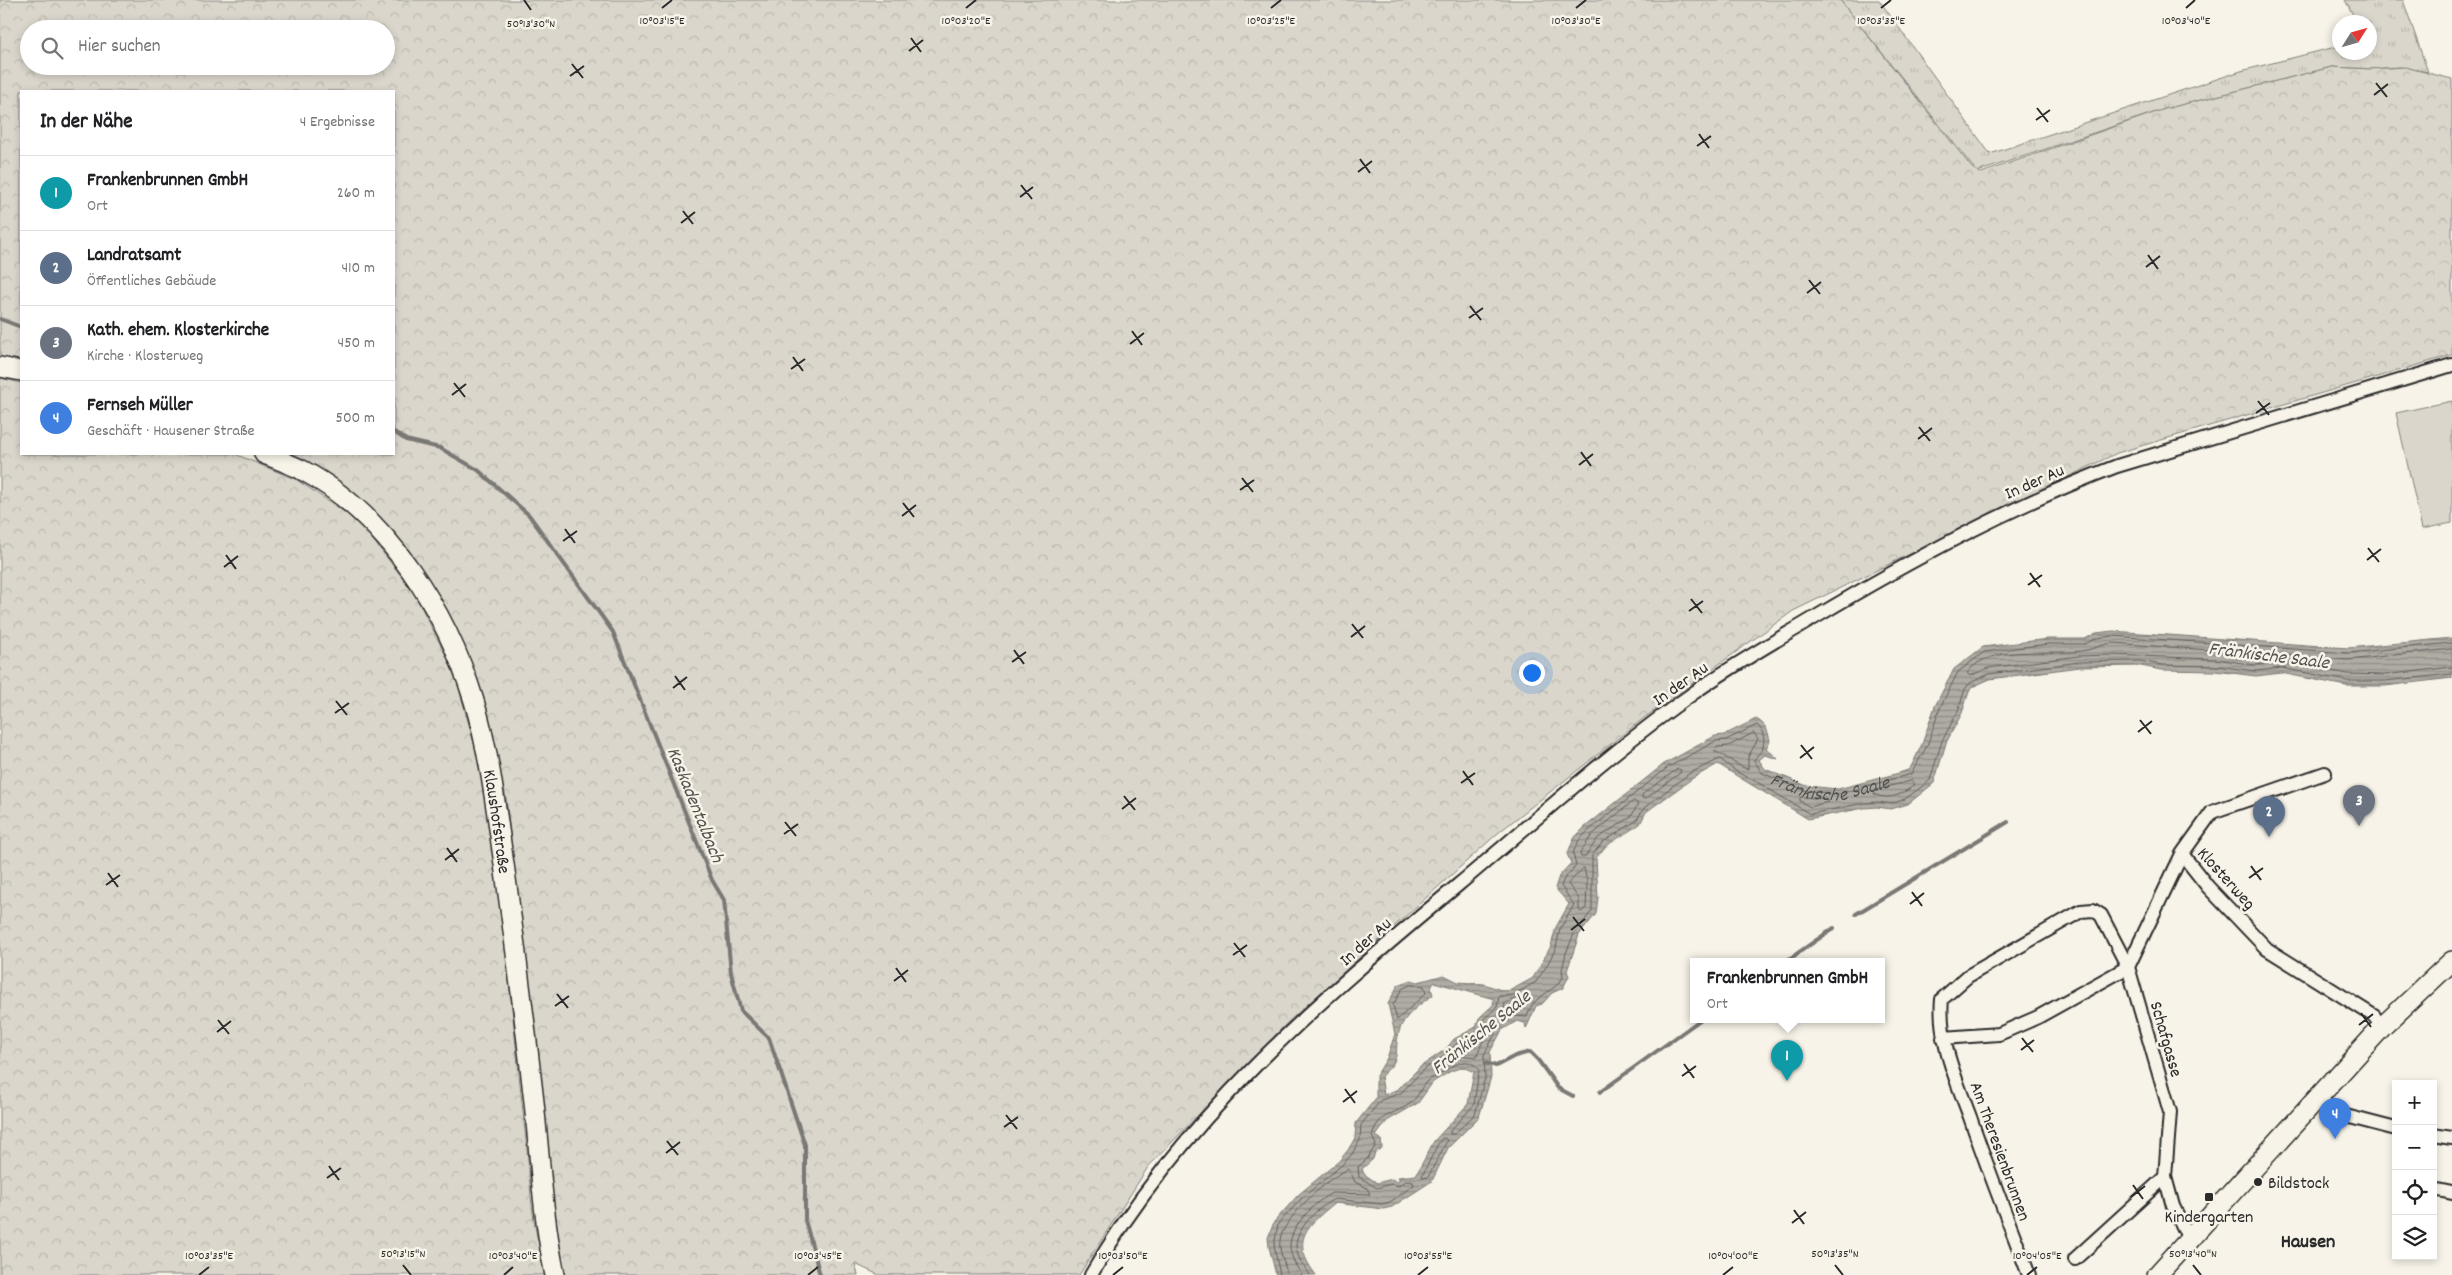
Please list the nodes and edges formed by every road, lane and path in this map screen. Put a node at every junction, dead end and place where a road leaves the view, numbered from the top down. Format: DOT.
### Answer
graph roads {
  1 [pos="2452,365"];
  2 [pos="0,367"];
  3 [pos="20,371"];
  4 [pos="266,455"];
  5 [pos="2325,773"];
  6 [pos="2182,854"];
  7 [pos="2452,961"];
  8 [pos="2128,967"];
  9 [pos="2382,1027"];
  10 [pos="1943,1038"];
  11 [pos="2318,1099"];
  12 [pos="2392,1128"];
  13 [pos="2437,1136"];
  14 [pos="2452,1138"];
  15 [pos="2166,1177"];
  16 [pos="2437,1190"];
  17 [pos="2452,1193"];
  18 [pos="2190,1241"];
  19 [pos="2075,1259"];
  20 [pos="555,1275"];
  21 [pos="1091,1275"];
  22 [pos="2029,1275"];
  23 [pos="2157,1275"];
  1 -- 21 [label="street, In der Au"];
  2 -- 3 [label="main road"];
  4 -- 20 [label="main road, Klaushofstraße"];
  5 -- 6 [label="street, Klosterweg"];
  6 -- 8 [label="street"];
  6 -- 9 [label="street, Klosterweg"];
  7 -- 9 [label="main road"];
  8 -- 10 [label="street"];
  8 -- 10 [label="street, Am Theresienbrunnen"];
  8 -- 15 [label="street, Schafgasse"];
  9 -- 11 [label="main road"];
  10 -- 22 [label="street, Am Theresienbrunnen"];
  11 -- 12 [label="street"];
  11 -- 18 [label="main road"];
  13 -- 14 [label="street"];
  15 -- 18 [label="street, Schafgasse"];
  15 -- 19 [label="street"];
  16 -- 17 [label="street"];
  18 -- 23 [label="main road"];
}
